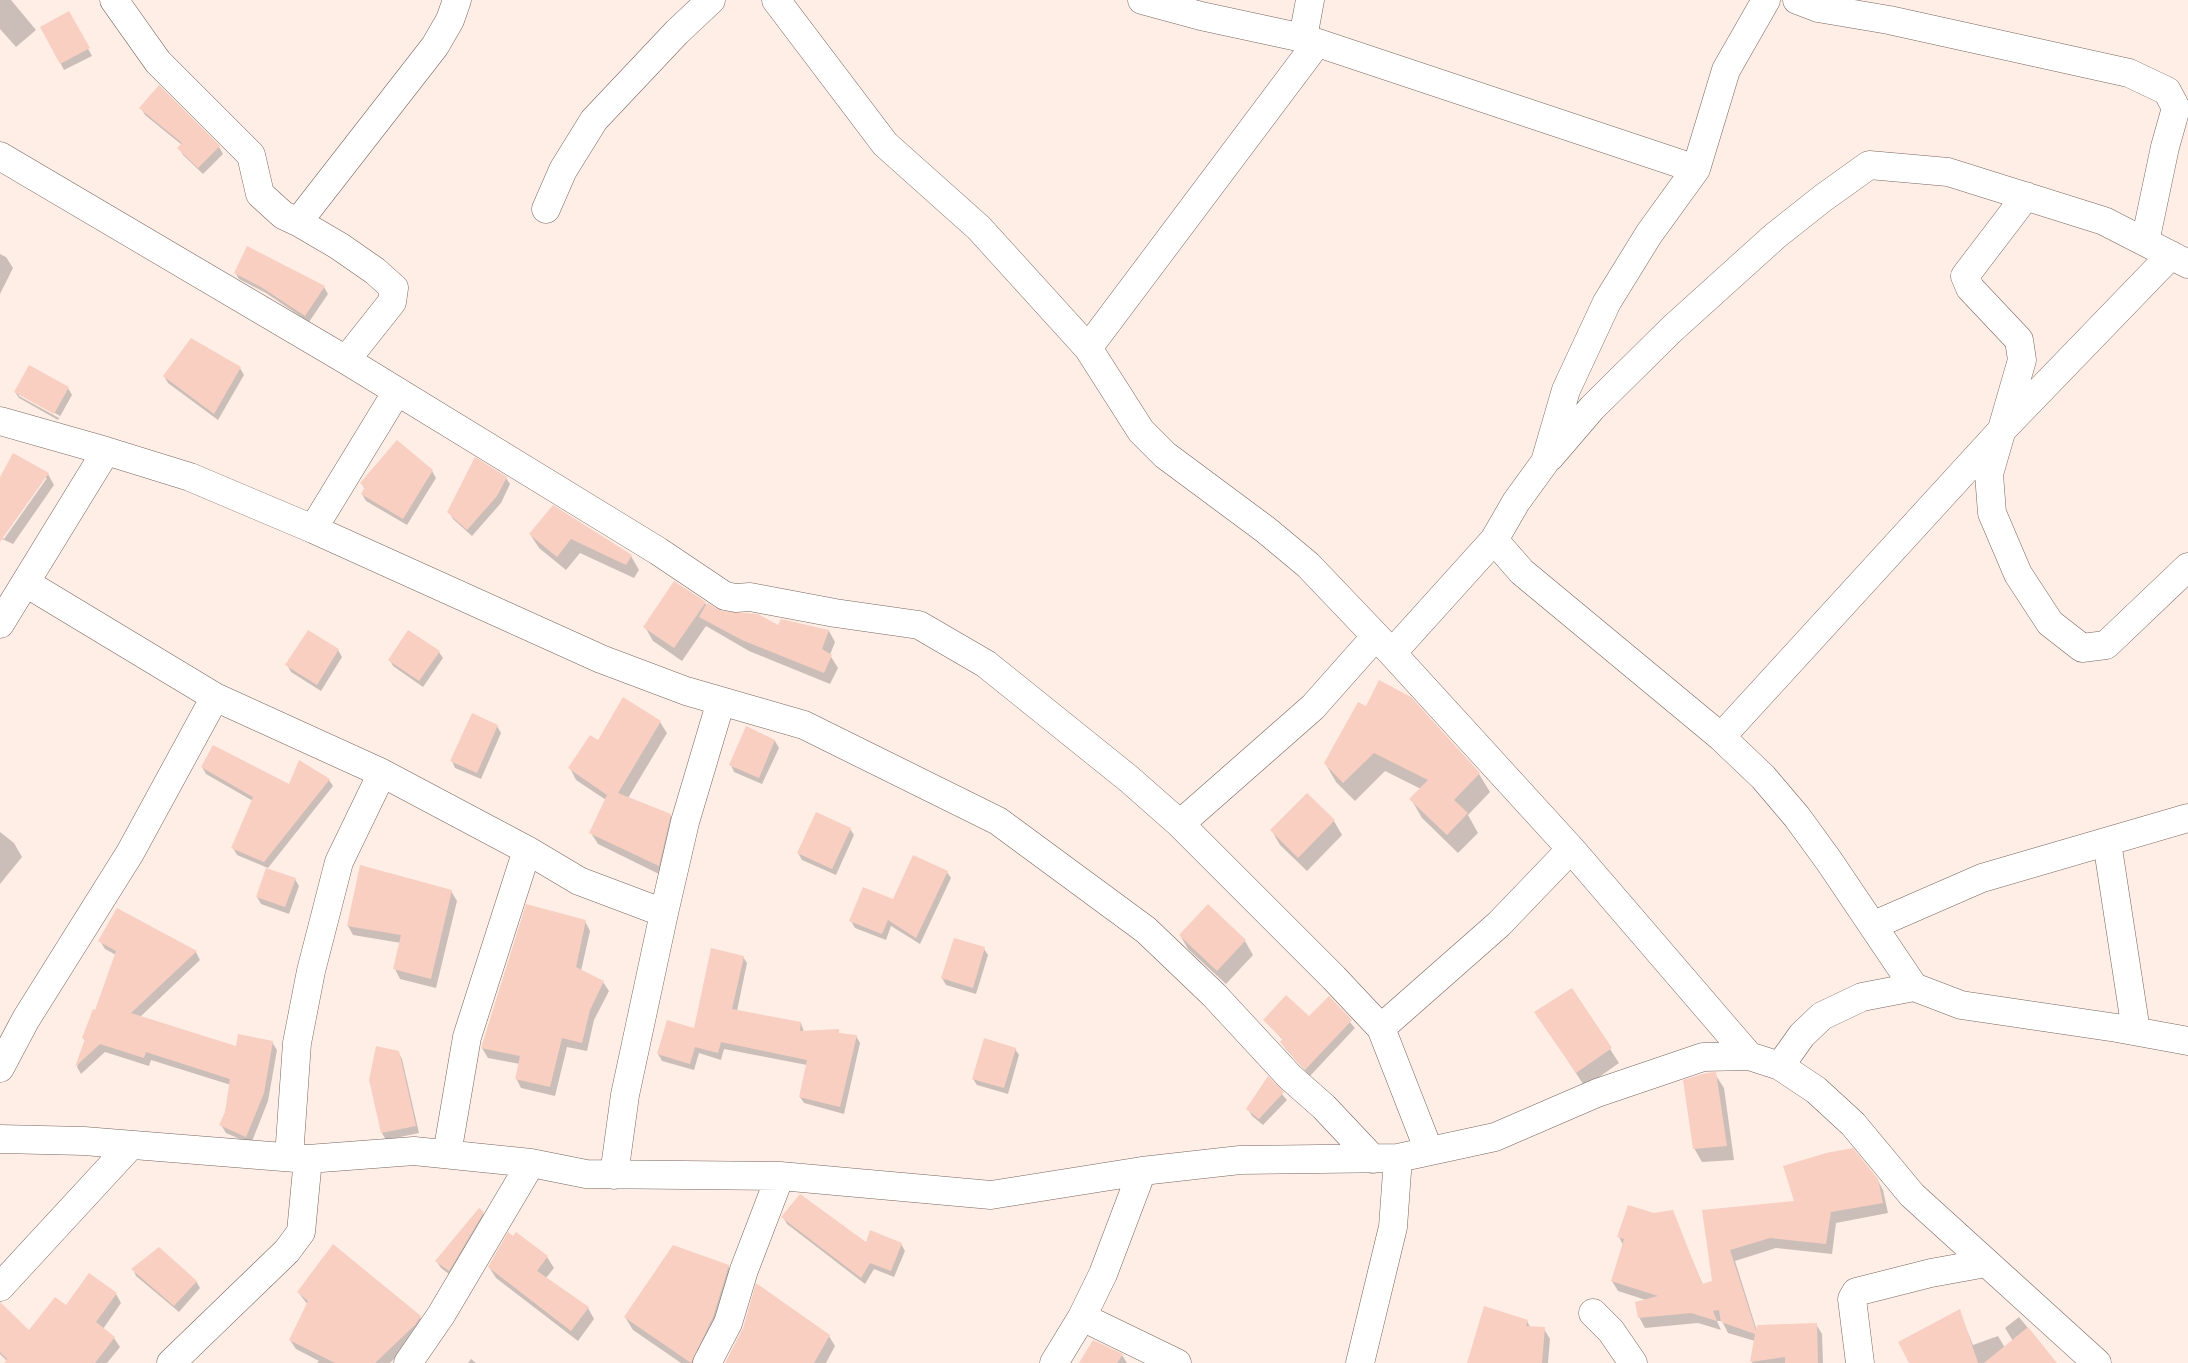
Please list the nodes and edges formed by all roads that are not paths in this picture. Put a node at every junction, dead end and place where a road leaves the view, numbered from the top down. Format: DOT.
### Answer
graph roads {
  1 [pos="114,0"];
  2 [pos="457,0"];
  3 [pos="711,0"];
  4 [pos="776,0"];
  5 [pos="1142,0"];
  6 [pos="1310,0"];
  7 [pos="1766,0"];
  8 [pos="1797,0"];
  9 [pos="1310,40"];
  10 [pos="0,156"];
  11 [pos="1696,168"];
  12 [pos="2026,196"];
  13 [pos="546,209"];
  14 [pos="298,222"];
  15 [pos="2145,242"];
  16 [pos="2179,259"];
  17 [pos="1088,348"];
  18 [pos="346,360"];
  19 [pos="396,393"];
  20 [pos="0,421"];
  21 [pos="2001,431"];
  22 [pos="106,451"];
  23 [pos="1545,462"];
  24 [pos="313,529"];
  25 [pos="1494,540"];
  26 [pos="2188,567"];
  27 [pos="26,583"];
  28 [pos="0,624"];
  29 [pos="1384,645"];
  30 [pos="215,697"];
  31 [pos="722,701"];
  32 [pos="1721,737"];
  33 [pos="382,773"];
  34 [pos="2188,818"];
  35 [pos="1180,824"];
  36 [pos="2107,842"];
  37 [pos="1571,849"];
  38 [pos="526,850"];
  39 [pos="664,913"];
  40 [pos="1874,925"];
  41 [pos="1914,987"];
  42 [pos="1381,1028"];
  43 [pos="2136,1031"];
  44 [pos="2188,1041"];
  45 [pos="1749,1056"];
  46 [pos="1780,1066"];
  47 [pos="0,1068"];
  48 [pos="0,1139"];
  49 [pos="131,1144"];
  50 [pos="1429,1151"];
  51 [pos="447,1154"];
  52 [pos="299,1158"];
  53 [pos="1386,1158"];
  54 [pos="531,1163"];
  55 [pos="1142,1171"];
  56 [pos="614,1175"];
  57 [pos="780,1176"];
  58 [pos="1986,1263"];
  59 [pos="0,1287"];
  60 [pos="1593,1314"];
  61 [pos="1082,1317"];
  62 [pos="171,1363"];
  63 [pos="408,1363"];
  64 [pos="707,1363"];
  65 [pos="1054,1363"];
  66 [pos="1177,1363"];
  67 [pos="1360,1363"];
  68 [pos="1634,1363"];
  69 [pos="1860,1363"];
  70 [pos="2097,1363"];
  1 -- 14 [label="street"];
  2 -- 14 [label="street"];
  3 -- 13 [label="street"];
  4 -- 17 [label="street"];
  5 -- 9 [label="street"];
  6 -- 9 [label="street"];
  7 -- 11 [label="street"];
  8 -- 15 [label="street"];
  9 -- 11 [label="street"];
  9 -- 17 [label="street"];
  10 -- 18 [label="street"];
  11 -- 23 [label="street"];
  12 -- 15 [label="street"];
  12 -- 21 [label="street"];
  12 -- 23 [label="street"];
  14 -- 18 [label="street"];
  15 -- 16 [label="street"];
  16 -- 21 [label="street"];
  17 -- 29 [label="street"];
  18 -- 19 [label="street"];
  19 -- 24 [label="street"];
  19 -- 35 [label="street"];
  20 -- 22 [label="street"];
  21 -- 26 [label="street"];
  21 -- 32 [label="street"];
  22 -- 24 [label="street"];
  22 -- 27 [label="street"];
  23 -- 25 [label="street"];
  24 -- 31 [label="street"];
  25 -- 29 [label="street"];
  25 -- 32 [label="street"];
  27 -- 28 [label="street"];
  27 -- 30 [label="street"];
  29 -- 35 [label="street"];
  29 -- 37 [label="street"];
  30 -- 33 [label="street"];
  30 -- 47 [label="street"];
  31 -- 39 [label="street"];
  31 -- 53 [label="street"];
  32 -- 40 [label="street"];
  33 -- 38 [label="street"];
  33 -- 52 [label="street"];
  34 -- 36 [label="street"];
  35 -- 42 [label="street"];
  36 -- 40 [label="street"];
  36 -- 43 [label="street"];
  37 -- 42 [label="street"];
  37 -- 45 [label="street"];
  38 -- 39 [label="street"];
  38 -- 51 [label="street"];
  39 -- 56 [label="street"];
  40 -- 41 [label="street"];
  41 -- 43 [label="street"];
  41 -- 46 [label="street"];
  42 -- 50 [label="street"];
  43 -- 44 [label="street"];
  45 -- 46 [label="street"];
  45 -- 50 [label="street"];
  46 -- 58 [label="street"];
  48 -- 49 [label="street"];
  49 -- 52 [label="street"];
  49 -- 59 [label="street"];
  50 -- 53 [label="street"];
  51 -- 52 [label="street"];
  51 -- 54 [label="street"];
  52 -- 62 [label="street"];
  53 -- 55 [label="street"];
  53 -- 67 [label="street"];
  54 -- 56 [label="street"];
  54 -- 63 [label="street"];
  55 -- 57 [label="street"];
  55 -- 61 [label="street"];
  56 -- 57 [label="street"];
  57 -- 64 [label="street"];
  58 -- 69 [label="street"];
  58 -- 70 [label="street"];
  60 -- 68 [label="street"];
  61 -- 65 [label="street"];
  61 -- 66 [label="street"];
}
